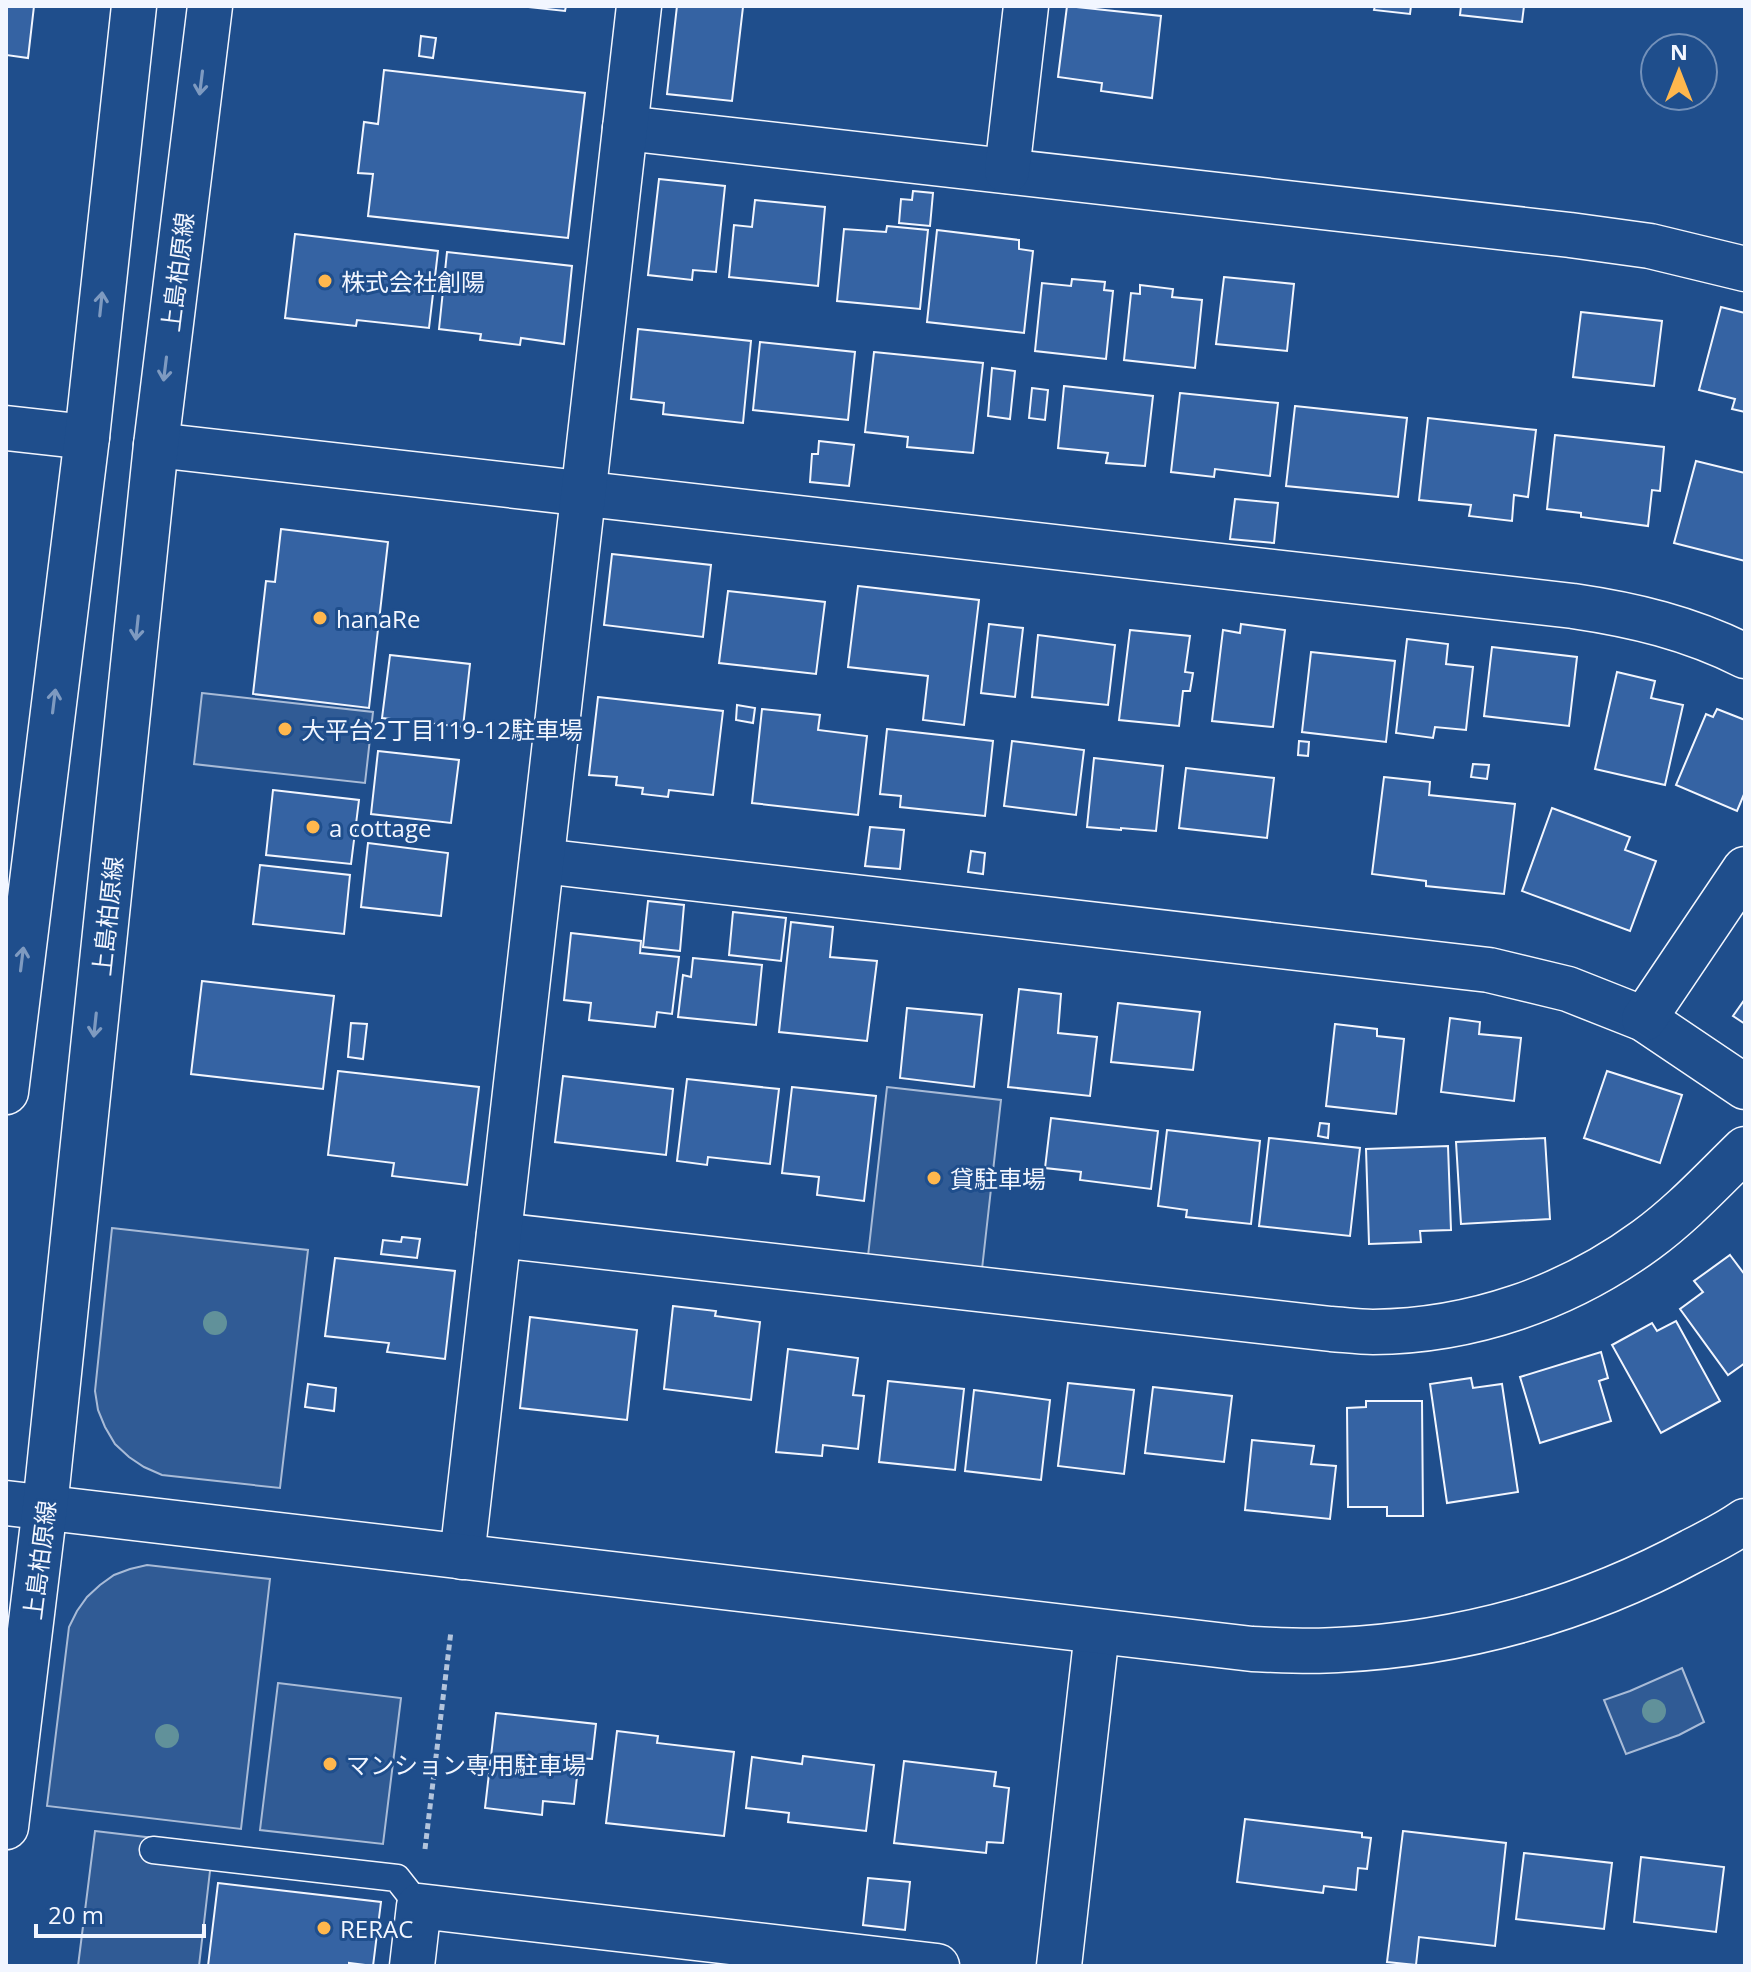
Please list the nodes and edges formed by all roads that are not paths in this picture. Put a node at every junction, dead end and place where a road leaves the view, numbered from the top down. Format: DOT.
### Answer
graph roads {
  1 [pos="134,6"];
  2 [pos="210,6"];
  3 [pos="639,6"];
  4 [pos="1026,6"];
  5 [pos="625,128"];
  6 [pos="1007,171"];
  7 [pos="1745,269"];
  8 [pos="6,428"];
  9 [pos="87,437"];
  10 [pos="156,445"];
  11 [pos="584,493"];
  12 [pos="1745,656"];
  13 [pos="542,861"];
  14 [pos="1745,869"];
  15 [pos="1644,1019"];
  16 [pos="1745,1087"];
  17 [pos="6,1092"];
  18 [pos="1745,1149"];
  19 [pos="499,1235"];
  20 [pos="26,1505"];
  21 [pos="1745,1521"];
  22 [pos="462,1557"];
  23 [pos="1097,1632"];
  24 [pos="6,1827"];
  25 [pos="153,1850"];
  26 [pos="419,1906"];
  27 [pos="412,1966"];
  28 [pos="937,1966"];
  29 [pos="1059,1966"];
  9 -- 1 [label="street, one-way"];
  2 -- 10 [label="street, 上島柏原線, one-way"];
  3 -- 5 [label="street"];
  4 -- 6 [label="street"];
  5 -- 6 [label="street"];
  5 -- 11 [label="street"];
  6 -- 7 [label="street"];
  8 -- 9 [label="street"];
  17 -- 9 [label="street, one-way"];
  10 -- 11 [label="street"];
  10 -- 20 [label="street, 上島柏原線, one-way"];
  11 -- 12 [label="street"];
  11 -- 13 [label="street"];
  13 -- 15 [label="street"];
  13 -- 19 [label="street"];
  14 -- 15 [label="street"];
  15 -- 16 [label="street"];
  18 -- 19 [label="street"];
  19 -- 22 [label="street"];
  20 -- 22 [label="street"];
  20 -- 24 [label="street, 上島柏原線"];
  21 -- 23 [label="street"];
  22 -- 23 [label="street"];
  23 -- 29 [label="street"];
  25 -- 26 [label="lane"];
  26 -- 27 [label="street"];
  26 -- 28 [label="street"];
}
